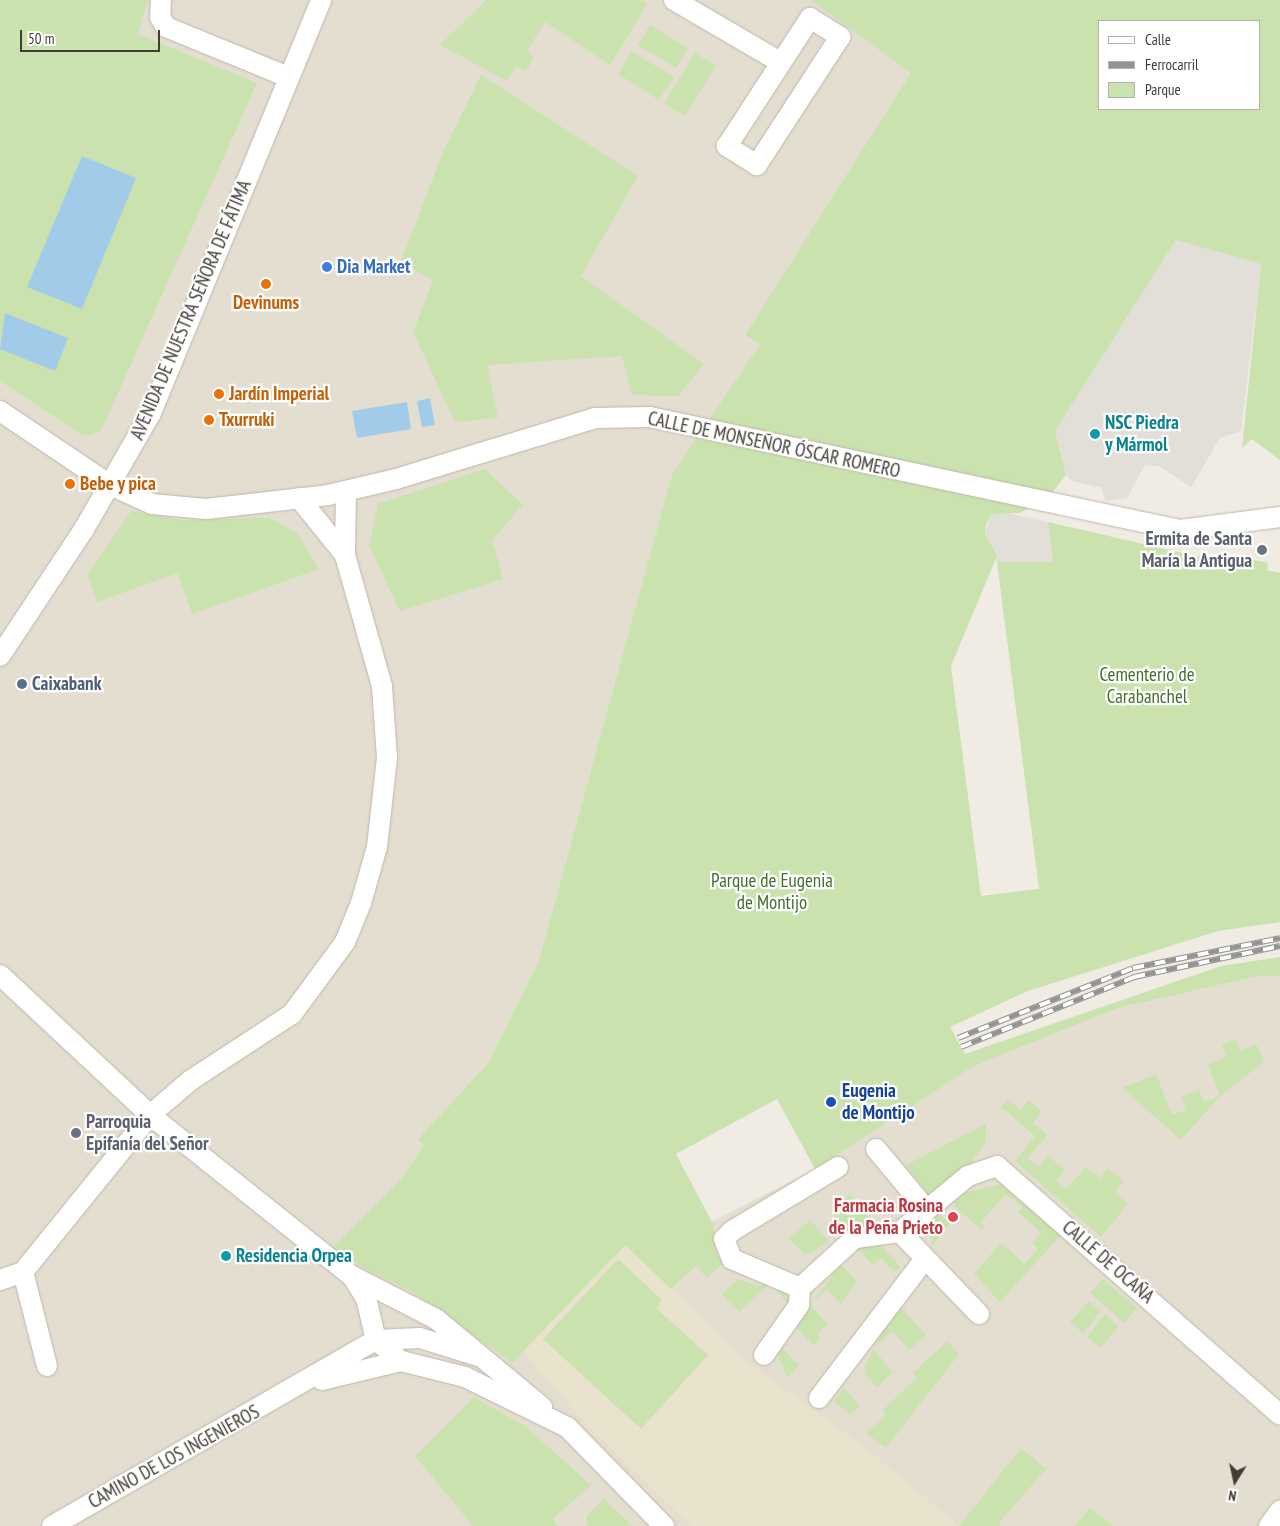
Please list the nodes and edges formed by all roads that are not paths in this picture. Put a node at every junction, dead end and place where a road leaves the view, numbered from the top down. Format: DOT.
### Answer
graph roads {
  1 [pos="161,0"];
  2 [pos="321,0"];
  3 [pos="674,0"];
  4 [pos="780,62"];
  5 [pos="288,77"];
  6 [pos="0,411"];
  7 [pos="110,485"];
  8 [pos="346,491"];
  9 [pos="300,498"];
  10 [pos="1280,517"];
  11 [pos="345,555"];
  12 [pos="0,656"];
  13 [pos="0,975"];
  14 [pos="150,1115"];
  15 [pos="876,1149"];
  16 [pos="838,1167"];
  17 [pos="926,1209"];
  18 [pos="900,1232"];
  19 [pos="924,1260"];
  20 [pos="23,1272"];
  21 [pos="352,1276"];
  22 [pos="0,1280"];
  23 [pos="800,1288"];
  24 [pos="979,1314"];
  25 [pos="376,1340"];
  26 [pos="764,1355"];
  27 [pos="478,1356"];
  28 [pos="401,1361"];
  29 [pos="47,1366"];
  30 [pos="296,1388"];
  31 [pos="819,1398"];
  32 [pos="1280,1415"];
  33 [pos="567,1427"];
  34 [pos="1280,1512"];
  35 [pos="52,1526"];
  36 [pos="664,1526"];
  37 [pos="1269,1526"];
  1 -- 5 [label="street"];
  2 -- 5 [label="street, AVENIDA DE NUESTRA SEÑORA DE FÁTIMA"];
  3 -- 4 [label="street"];
  4 -- 4 [label="street"];
  5 -- 7 [label="street, AVENIDA DE NUESTRA SEÑORA DE FÁTIMA"];
  6 -- 7 [label="street, CALLE DE MONSEÑOR ÓSCAR ROMERO"];
  7 -- 9 [label="street, CALLE DE MONSEÑOR ÓSCAR ROMERO"];
  7 -- 12 [label="street, AVENIDA DE NUESTRA SEÑORA DE FÁTIMA"];
  8 -- 9 [label="street, CALLE DE MONSEÑOR ÓSCAR ROMERO"];
  8 -- 10 [label="street, CALLE DE MONSEÑOR ÓSCAR ROMERO"];
  8 -- 11 [label="street"];
  9 -- 11 [label="street"];
  11 -- 14 [label="street"];
  13 -- 14 [label="street"];
  14 -- 20 [label="street"];
  14 -- 21 [label="street"];
  15 -- 17 [label="street"];
  16 -- 23 [label="street"];
  17 -- 18 [label="street, CALLE DE OCAÑA"];
  17 -- 32 [label="street, CALLE DE OCAÑA"];
  18 -- 19 [label="street"];
  18 -- 23 [label="street"];
  19 -- 24 [label="street"];
  19 -- 31 [label="street"];
  20 -- 22 [label="street"];
  20 -- 29 [label="street"];
  21 -- 25 [label="street"];
  21 -- 27 [label="street"];
  23 -- 26 [label="street"];
  25 -- 27 [label="street, CAMINO DE LOS INGENIEROS"];
  25 -- 28 [label="street"];
  25 -- 30 [label="street, CAMINO DE LOS INGENIEROS"];
  27 -- 33 [label="street"];
  28 -- 30 [label="street, CAMINO DE LOS INGENIEROS"];
  28 -- 33 [label="street"];
  30 -- 35 [label="street, CAMINO DE LOS INGENIEROS"];
  33 -- 36 [label="street"];
  34 -- 37 [label="street"];
}
